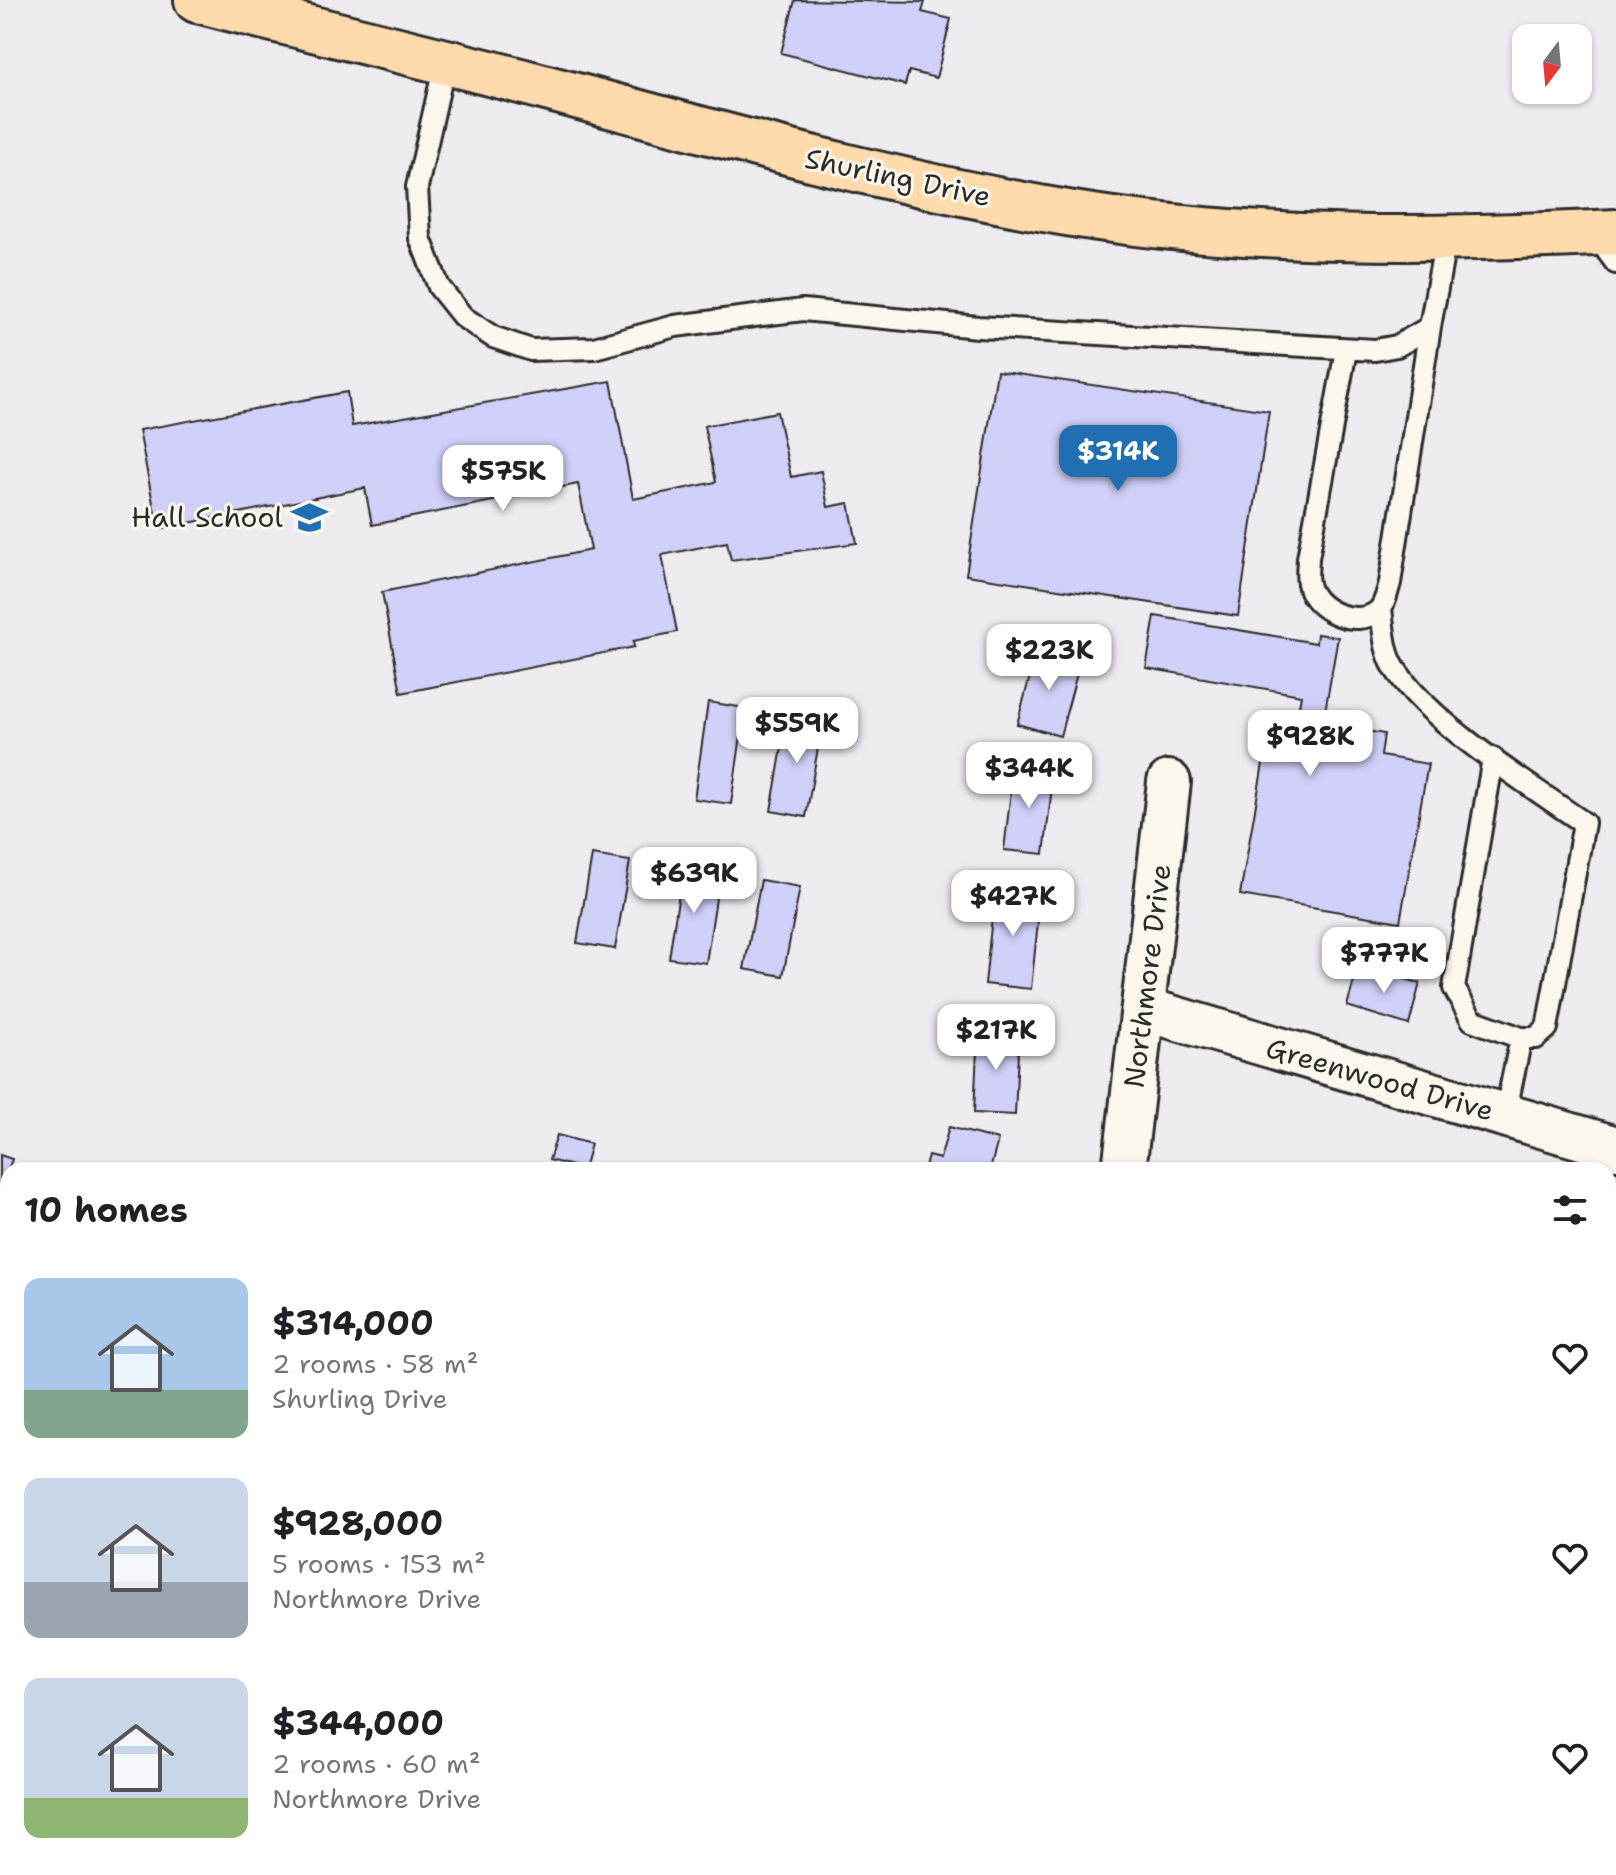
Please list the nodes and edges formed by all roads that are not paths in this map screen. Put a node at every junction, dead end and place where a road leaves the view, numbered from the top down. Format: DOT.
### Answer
graph roads {
  1 [pos="197,0"];
  2 [pos="445,63"];
  3 [pos="1446,238"];
  4 [pos="1609,243"];
  5 [pos="1430,327"];
  6 [pos="1346,350"];
  7 [pos="1381,609"];
  8 [pos="1493,758"];
  9 [pos="1169,782"];
  10 [pos="1144,1009"];
  11 [pos="1521,1038"];
  12 [pos="1505,1115"];
  13 [pos="1616,1148"];
  14 [pos="1125,1162"];
  1 -- 2 [label="main road, Shurling Drive"];
  2 -- 3 [label="main road, Shurling Drive"];
  2 -- 6 [label="lane"];
  3 -- 4 [label="main road, Shurling Drive"];
  3 -- 5 [label="lane"];
  5 -- 6 [label="lane"];
  5 -- 7 [label="lane"];
  6 -- 7 [label="lane"];
  7 -- 8 [label="lane"];
  8 -- 11 [label="lane"];
  8 -- 11 [label="lane"];
  9 -- 10 [label="street, Northmore Drive"];
  10 -- 12 [label="street, Greenwood Drive"];
  10 -- 14 [label="street, Northmore Drive"];
  11 -- 12 [label="lane"];
  12 -- 13 [label="street, Greenwood Drive"];
}
